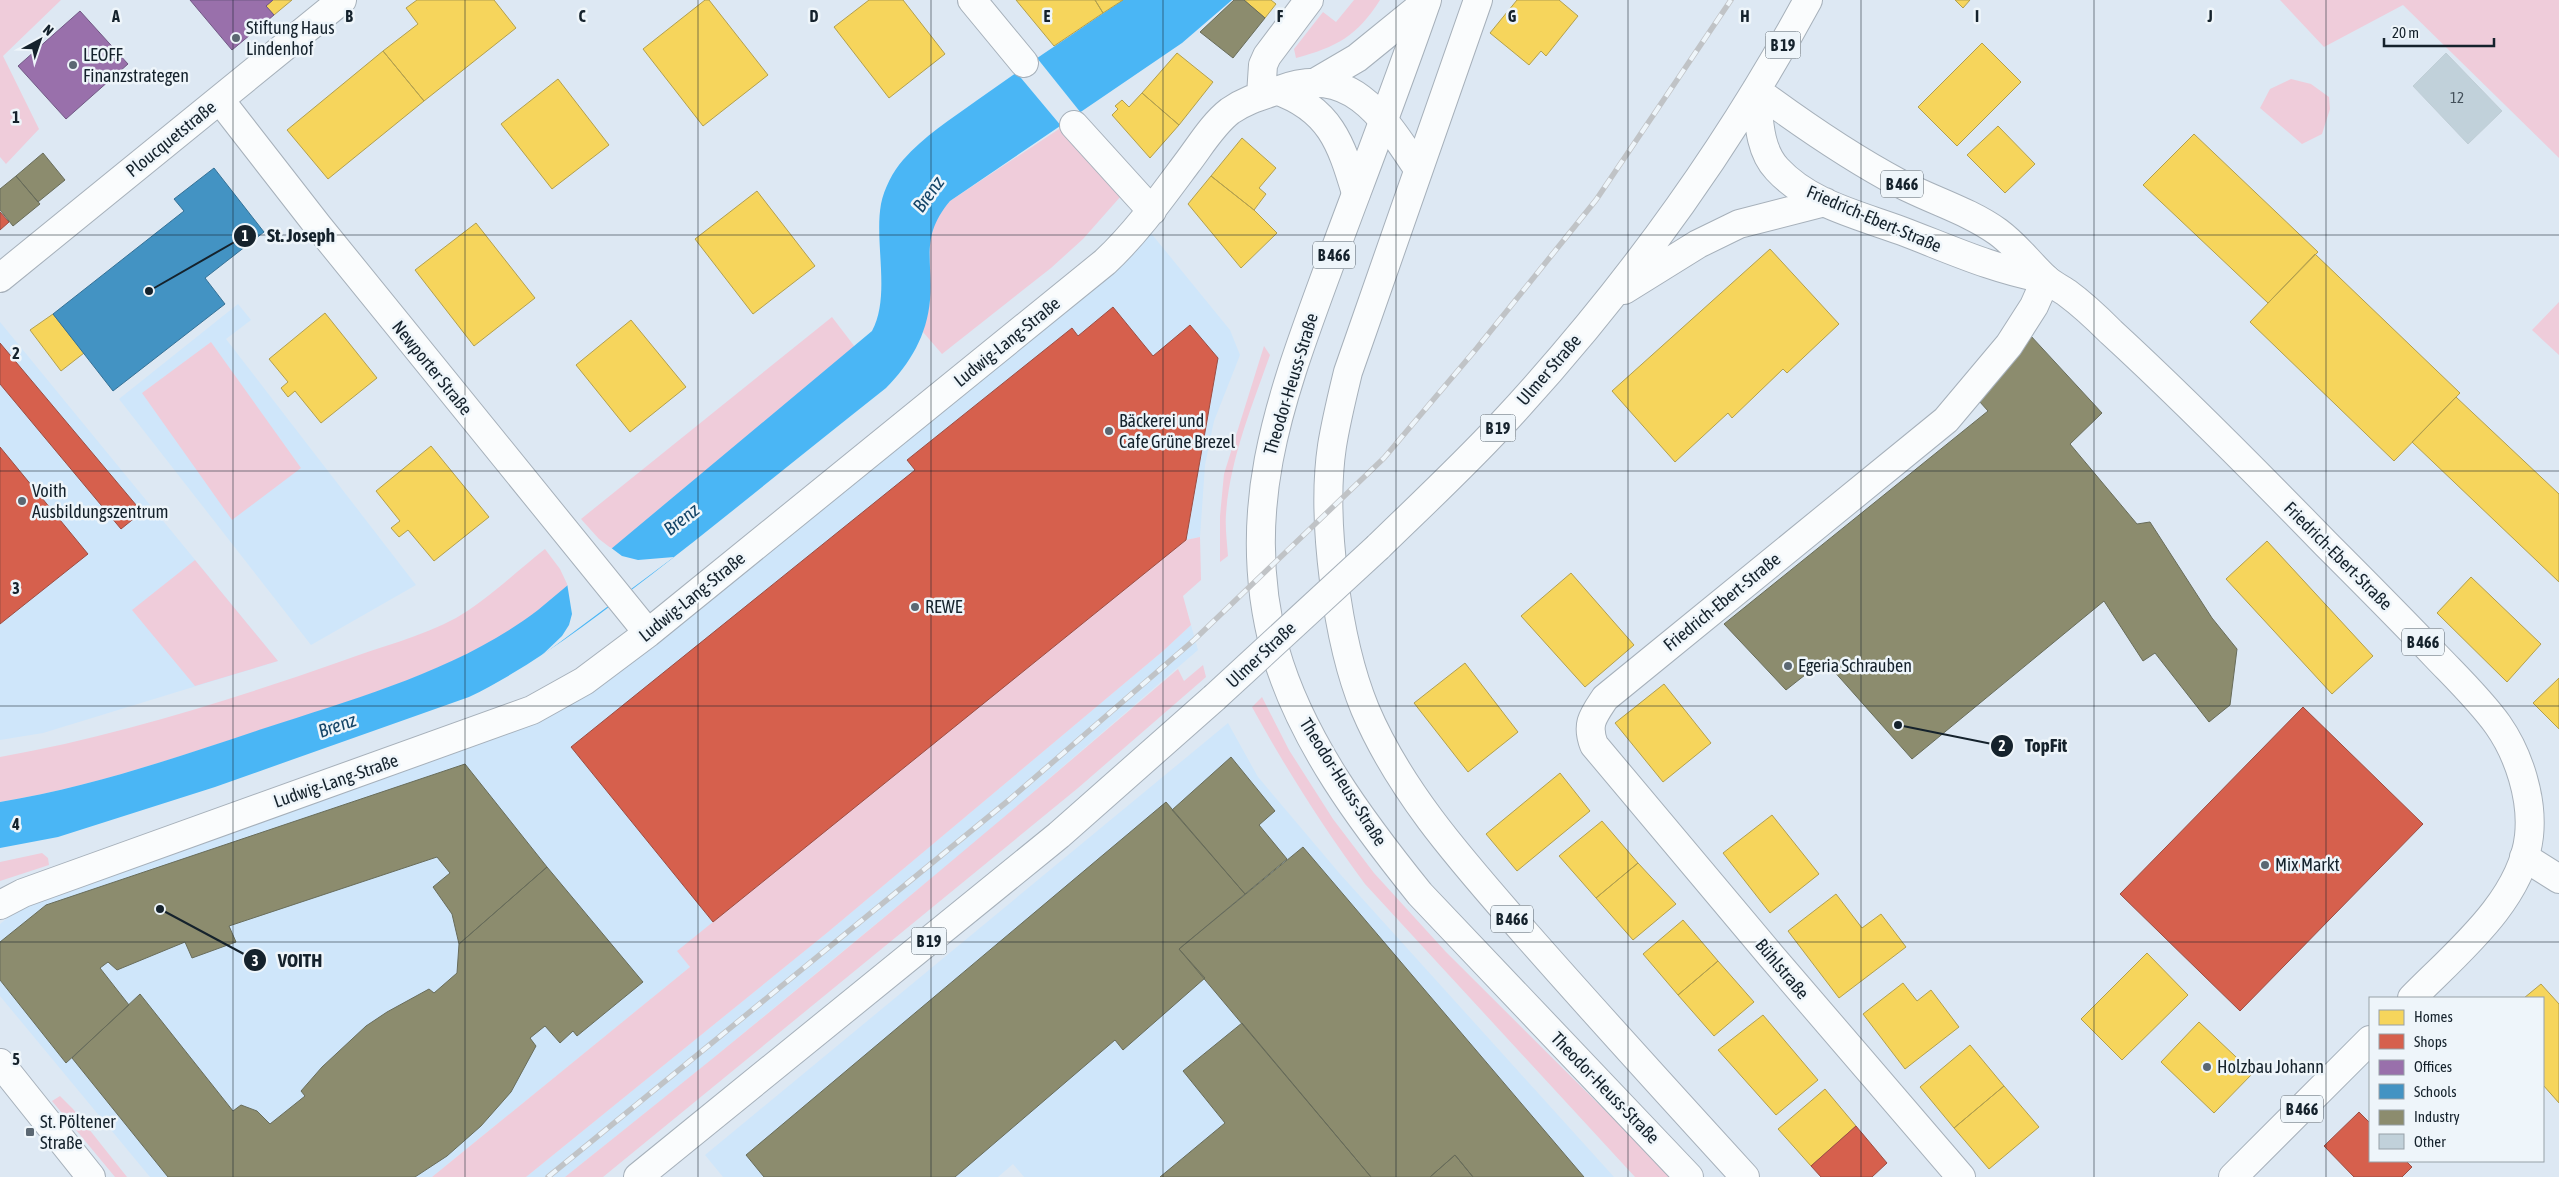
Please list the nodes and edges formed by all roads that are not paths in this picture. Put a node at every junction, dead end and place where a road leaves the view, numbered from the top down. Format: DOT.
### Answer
graph roads {
  1 [pos="342,0"];
  2 [pos="972,0"];
  3 [pos="1309,0"];
  4 [pos="1478,0"];
  5 [pos="1808,0"];
  6 [pos="1426,1"];
  7 [pos="1024,63"];
  8 [pos="1316,82"];
  9 [pos="1756,90"];
  10 [pos="1269,92"];
  11 [pos="220,100"];
  12 [pos="1383,118"];
  13 [pos="1074,125"];
  14 [pos="1418,169"];
  15 [pos="1356,193"];
  16 [pos="1825,202"];
  17 [pos="1152,211"];
  18 [pos="0,278"];
  19 [pos="2046,279"];
  20 [pos="1608,300"];
  21 [pos="648,633"];
  22 [pos="1606,760"];
  23 [pos="2524,857"];
  24 [pos="2559,879"];
  25 [pos="0,905"];
  26 [pos="2413,997"];
  27 [pos="2369,1041"];
  28 [pos="0,1062"];
  29 [pos="2235,1176"];
  30 [pos="91,1177"];
  31 [pos="638,1177"];
  32 [pos="1690,1177"];
  33 [pos="1744,1177"];
  34 [pos="1961,1177"];
  1 -- 11 [label="main road, Ploucquetstraße"];
  2 -- 7 [label="main road"];
  3 -- 10 [label="main road"];
  4 -- 14 [label="main road, B 466"];
  5 -- 9 [label="main road, B 19"];
  6 -- 8 [label="main road, Ludwig-Lang-Straße"];
  6 -- 12 [label="main road, Theodor-Heuss-Straße / B 466"];
  8 -- 10 [label="main road, Ludwig-Lang-Straße"];
  8 -- 12 [label="main road, Ludwig-Lang-Straße"];
  9 -- 16 [label="main road, Friedrich-Ebert-Straße / B 466"];
  9 -- 19 [label="main road, Friedrich-Ebert-Straße / B 466"];
  9 -- 20 [label="main road, Ulmer Straße / B 19"];
  10 -- 15 [label="main road"];
  10 -- 17 [label="main road, Ludwig-Lang-Straße"];
  11 -- 18 [label="main road, Ploucquetstraße"];
  11 -- 21 [label="main road, Newporter Straße"];
  12 -- 14 [label="main road, Ludwig-Lang-Straße"];
  12 -- 15 [label="main road, Theodor-Heuss-Straße / B 466"];
  13 -- 17 [label="main road"];
  14 -- 33 [label="main road, B 466"];
  15 -- 32 [label="main road, Theodor-Heuss-Straße / B 466"];
  16 -- 19 [label="main road, Friedrich-Ebert-Straße / B 466"];
  16 -- 20 [label="main road"];
  17 -- 21 [label="main road, Ludwig-Lang-Straße"];
  19 -- 22 [label="main road, Friedrich-Ebert-Straße"];
  19 -- 23 [label="main road, Friedrich-Ebert-Straße / B 466"];
  20 -- 31 [label="main road, Ulmer Straße / B 19, bridge"];
  21 -- 25 [label="main road, Ludwig-Lang-Straße"];
  22 -- 34 [label="main road, Bühlstraße"];
  23 -- 24 [label="main road"];
  23 -- 26 [label="main road, Friedrich-Ebert-Straße / B 466"];
  27 -- 29 [label="main road, B 466"];
  28 -- 30 [label="main road"];
}
